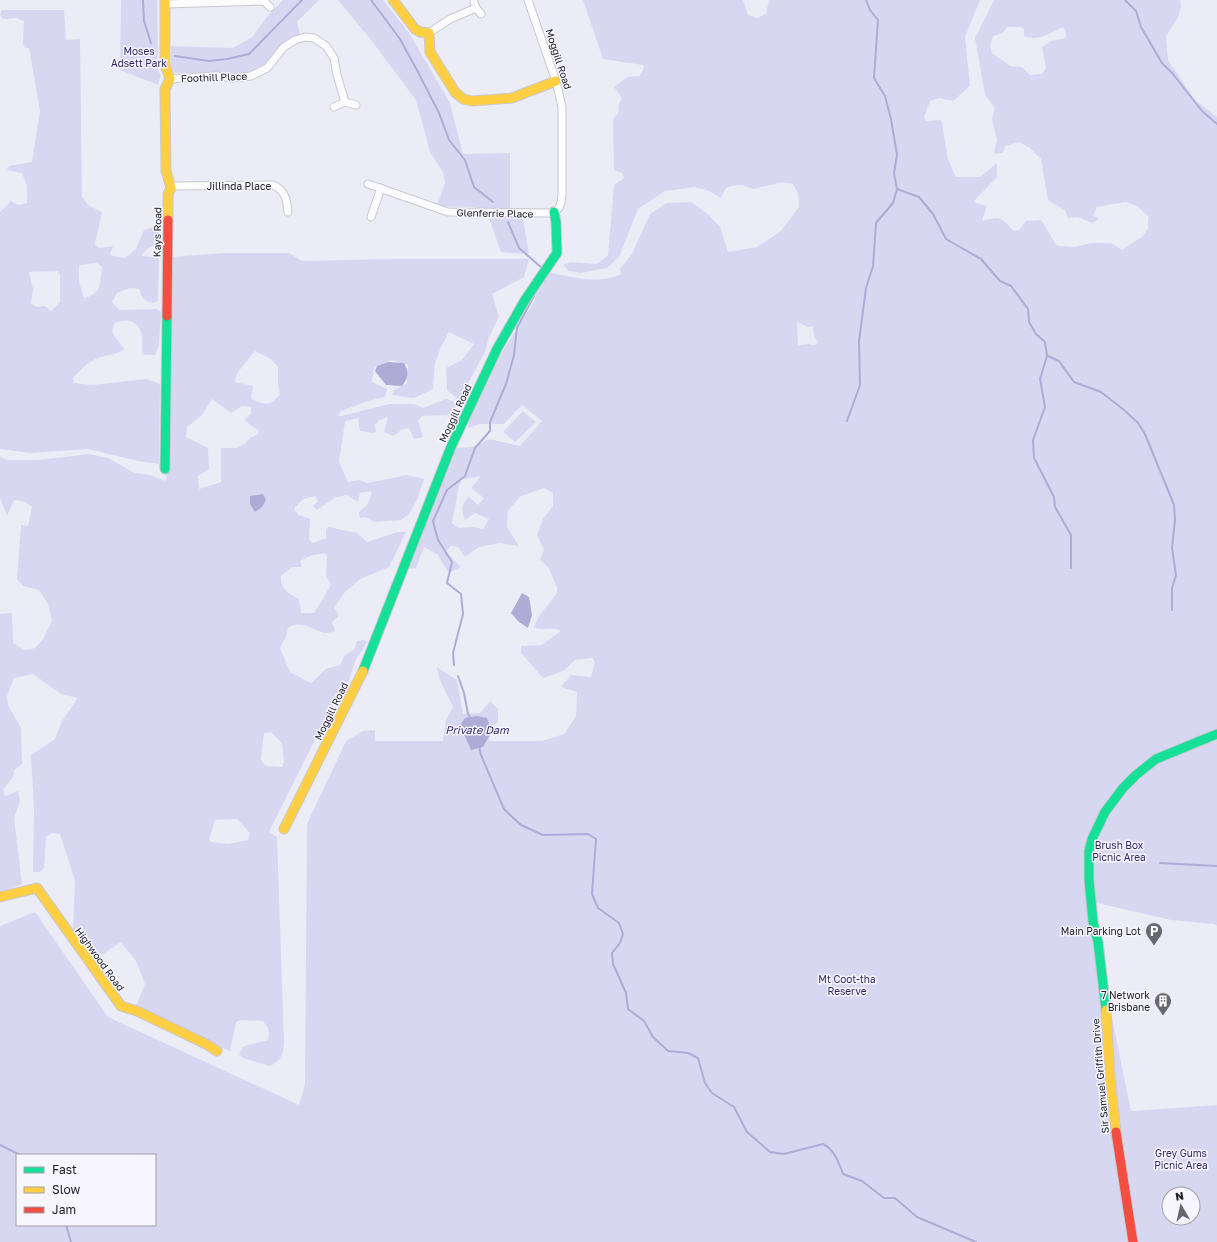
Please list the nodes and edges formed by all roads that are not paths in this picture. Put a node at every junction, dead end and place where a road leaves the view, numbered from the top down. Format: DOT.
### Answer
graph roads {
  1 [pos="393,0"];
  2 [pos="528,0"];
  3 [pos="165,2"];
  4 [pos="270,7"];
  5 [pos="481,14"];
  6 [pos="430,33"];
  7 [pos="170,79"];
  8 [pos="556,81"];
  9 [pos="345,102"];
  10 [pos="356,105"];
  11 [pos="334,107"];
  12 [pos="368,184"];
  13 [pos="172,186"];
  14 [pos="381,188"];
  15 [pos="288,212"];
  16 [pos="554,212"];
  17 [pos="371,217"];
  18 [pos="165,469"];
  19 [pos="1217,734"];
  20 [pos="284,829"];
  21 [pos="0,897"];
  22 [pos="217,1051"];
  23 [pos="1133,1242"];
  1 -- 6 [label="street"];
  2 -- 8 [label="street, Moggill Road"];
  3 -- 4 [label="street"];
  3 -- 7 [label="street"];
  5 -- 6 [label="street"];
  6 -- 8 [label="street"];
  7 -- 9 [label="street, Foothill Place"];
  7 -- 13 [label="street"];
  8 -- 16 [label="street, Moggill Road"];
  9 -- 10 [label="street"];
  9 -- 11 [label="street"];
  12 -- 14 [label="street, Glenferrie Place"];
  13 -- 15 [label="street, Jillinda Place"];
  13 -- 18 [label="street, Kays Road"];
  14 -- 16 [label="street, Glenferrie Place"];
  14 -- 17 [label="street"];
  16 -- 20 [label="street, Moggill Road"];
  19 -- 23 [label="street, Sir Samuel Griffith Drive"];
  21 -- 22 [label="street, Highwood Road"];
}
